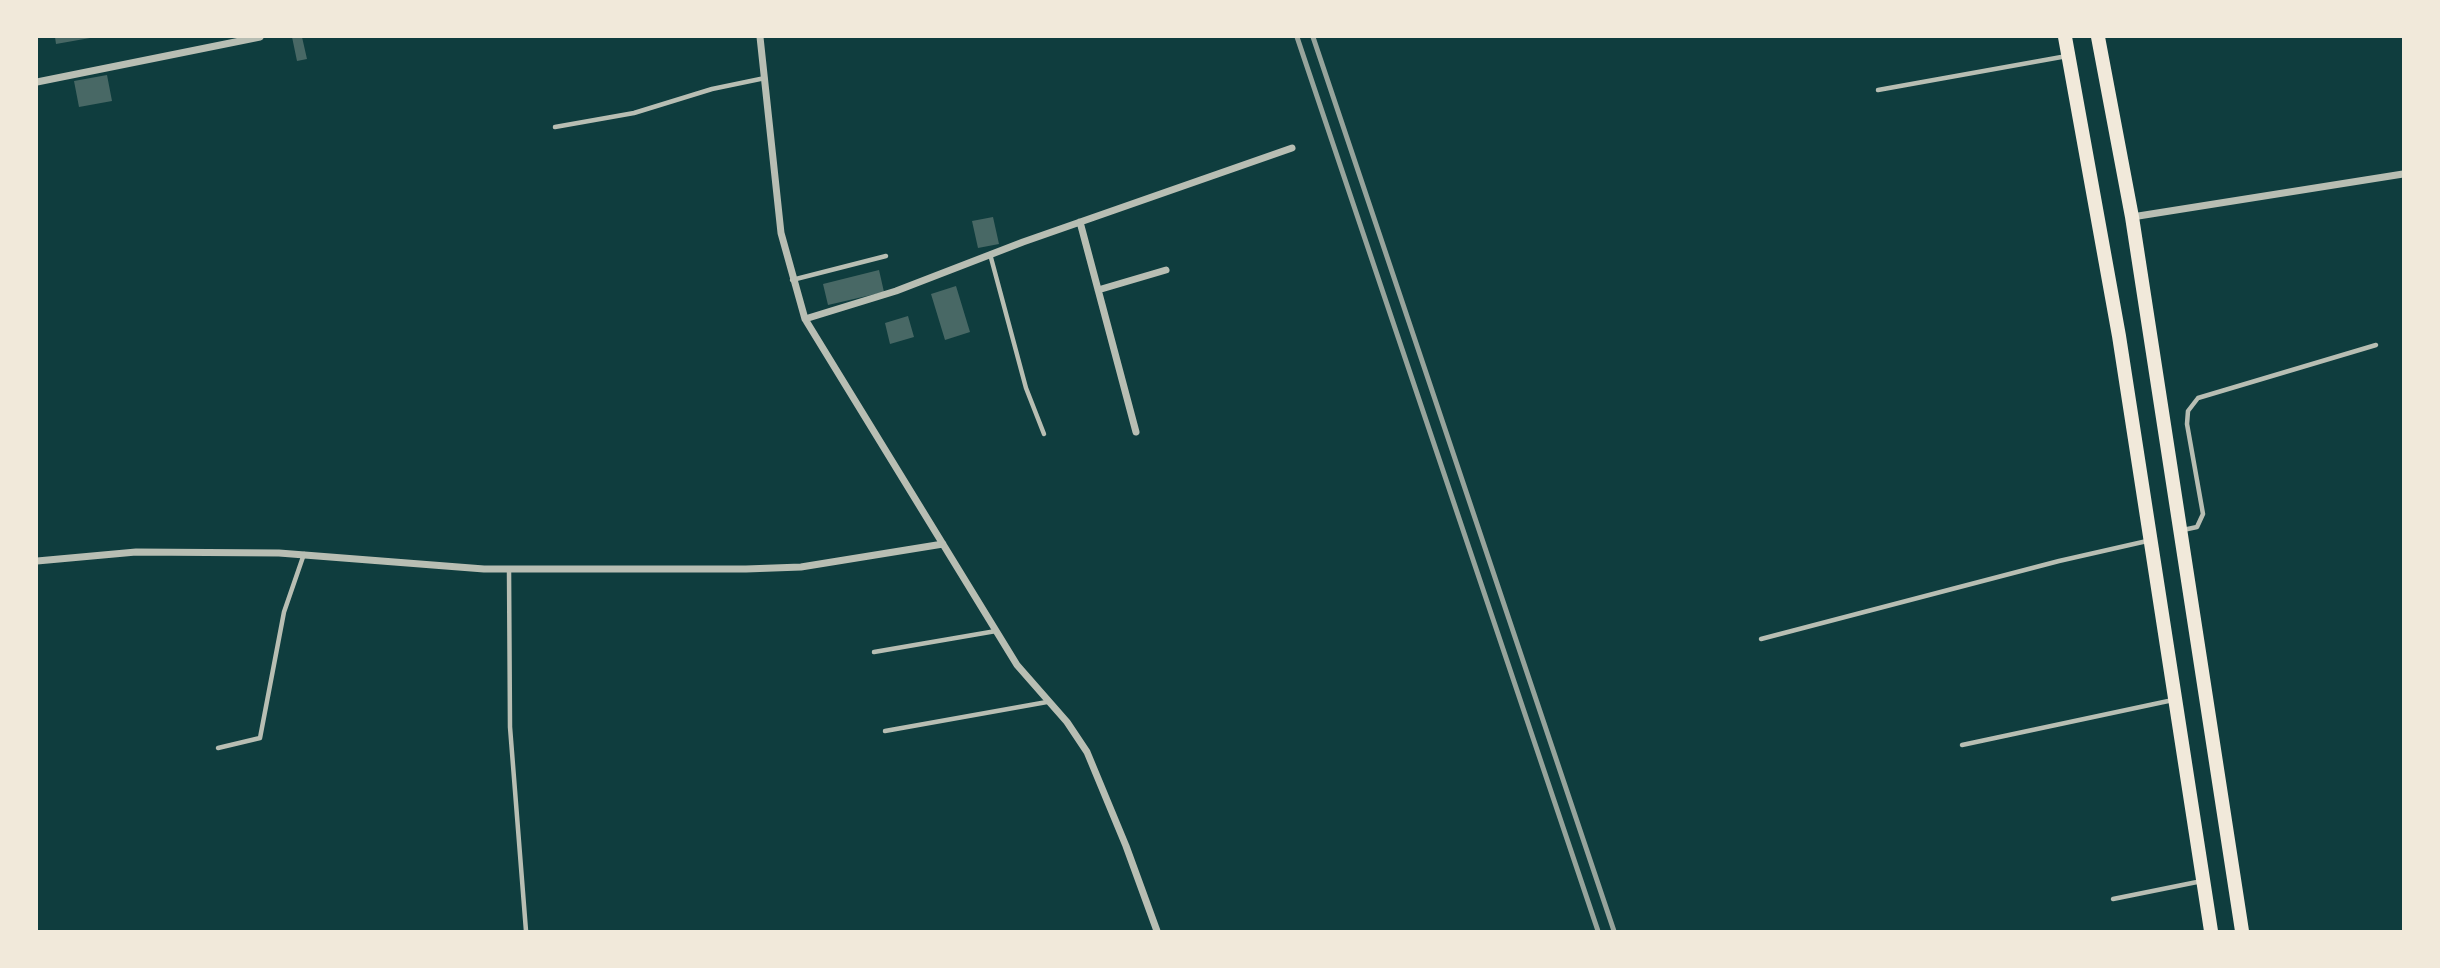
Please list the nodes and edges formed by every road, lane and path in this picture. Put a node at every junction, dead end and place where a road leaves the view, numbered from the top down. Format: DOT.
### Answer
graph roads {
  1 [pos="260,37"];
  2 [pos="760,37"];
  3 [pos="2065,37"];
  4 [pos="2098,37"];
  5 [pos="2068,56"];
  6 [pos="765,78"];
  7 [pos="37,82"];
  8 [pos="1878,90"];
  9 [pos="555,127"];
  10 [pos="1292,148"];
  11 [pos="2403,174"];
  12 [pos="1080,222"];
  13 [pos="2133,222"];
  14 [pos="990,254"];
  15 [pos="886,256"];
  16 [pos="1166,270"];
  17 [pos="792,280"];
  18 [pos="1098,290"];
  19 [pos="805,319"];
  20 [pos="2376,345"];
  21 [pos="1136,432"];
  22 [pos="1044,434"];
  23 [pos="2181,531"];
  24 [pos="2151,541"];
  25 [pos="943,544"];
  26 [pos="304,554"];
  27 [pos="37,561"];
  28 [pos="509,569"];
  29 [pos="996,631"];
  30 [pos="1762,639"];
  31 [pos="874,652"];
  32 [pos="2175,700"];
  33 [pos="1047,702"];
  34 [pos="885,731"];
  35 [pos="1962,744"];
  36 [pos="218,748"];
  37 [pos="2203,881"];
  38 [pos="2113,899"];
  39 [pos="526,931"];
  40 [pos="1157,931"];
  41 [pos="2211,931"];
  42 [pos="2242,931"];
  1 -- 7 [label="street"];
  2 -- 6 [label="street"];
  3 -- 5 [label="highway"];
  4 -- 13 [label="highway"];
  5 -- 8 [label="lane"];
  5 -- 24 [label="highway"];
  6 -- 9 [label="lane"];
  6 -- 17 [label="street"];
  10 -- 12 [label="street"];
  11 -- 13 [label="street"];
  12 -- 14 [label="street"];
  12 -- 18 [label="street"];
  13 -- 23 [label="highway"];
  14 -- 19 [label="street"];
  14 -- 22 [label="lane"];
  15 -- 17 [label="lane"];
  16 -- 18 [label="street"];
  17 -- 19 [label="street"];
  18 -- 21 [label="street"];
  19 -- 25 [label="street"];
  20 -- 23 [label="lane"];
  23 -- 42 [label="highway"];
  24 -- 30 [label="lane"];
  24 -- 32 [label="highway"];
  25 -- 28 [label="street"];
  25 -- 29 [label="street"];
  26 -- 27 [label="street"];
  26 -- 28 [label="street"];
  26 -- 36 [label="lane"];
  28 -- 39 [label="lane"];
  29 -- 31 [label="lane"];
  29 -- 33 [label="street"];
  32 -- 35 [label="lane"];
  32 -- 37 [label="highway"];
  33 -- 34 [label="lane"];
  33 -- 40 [label="street"];
  37 -- 38 [label="lane"];
  37 -- 41 [label="highway"];
}
